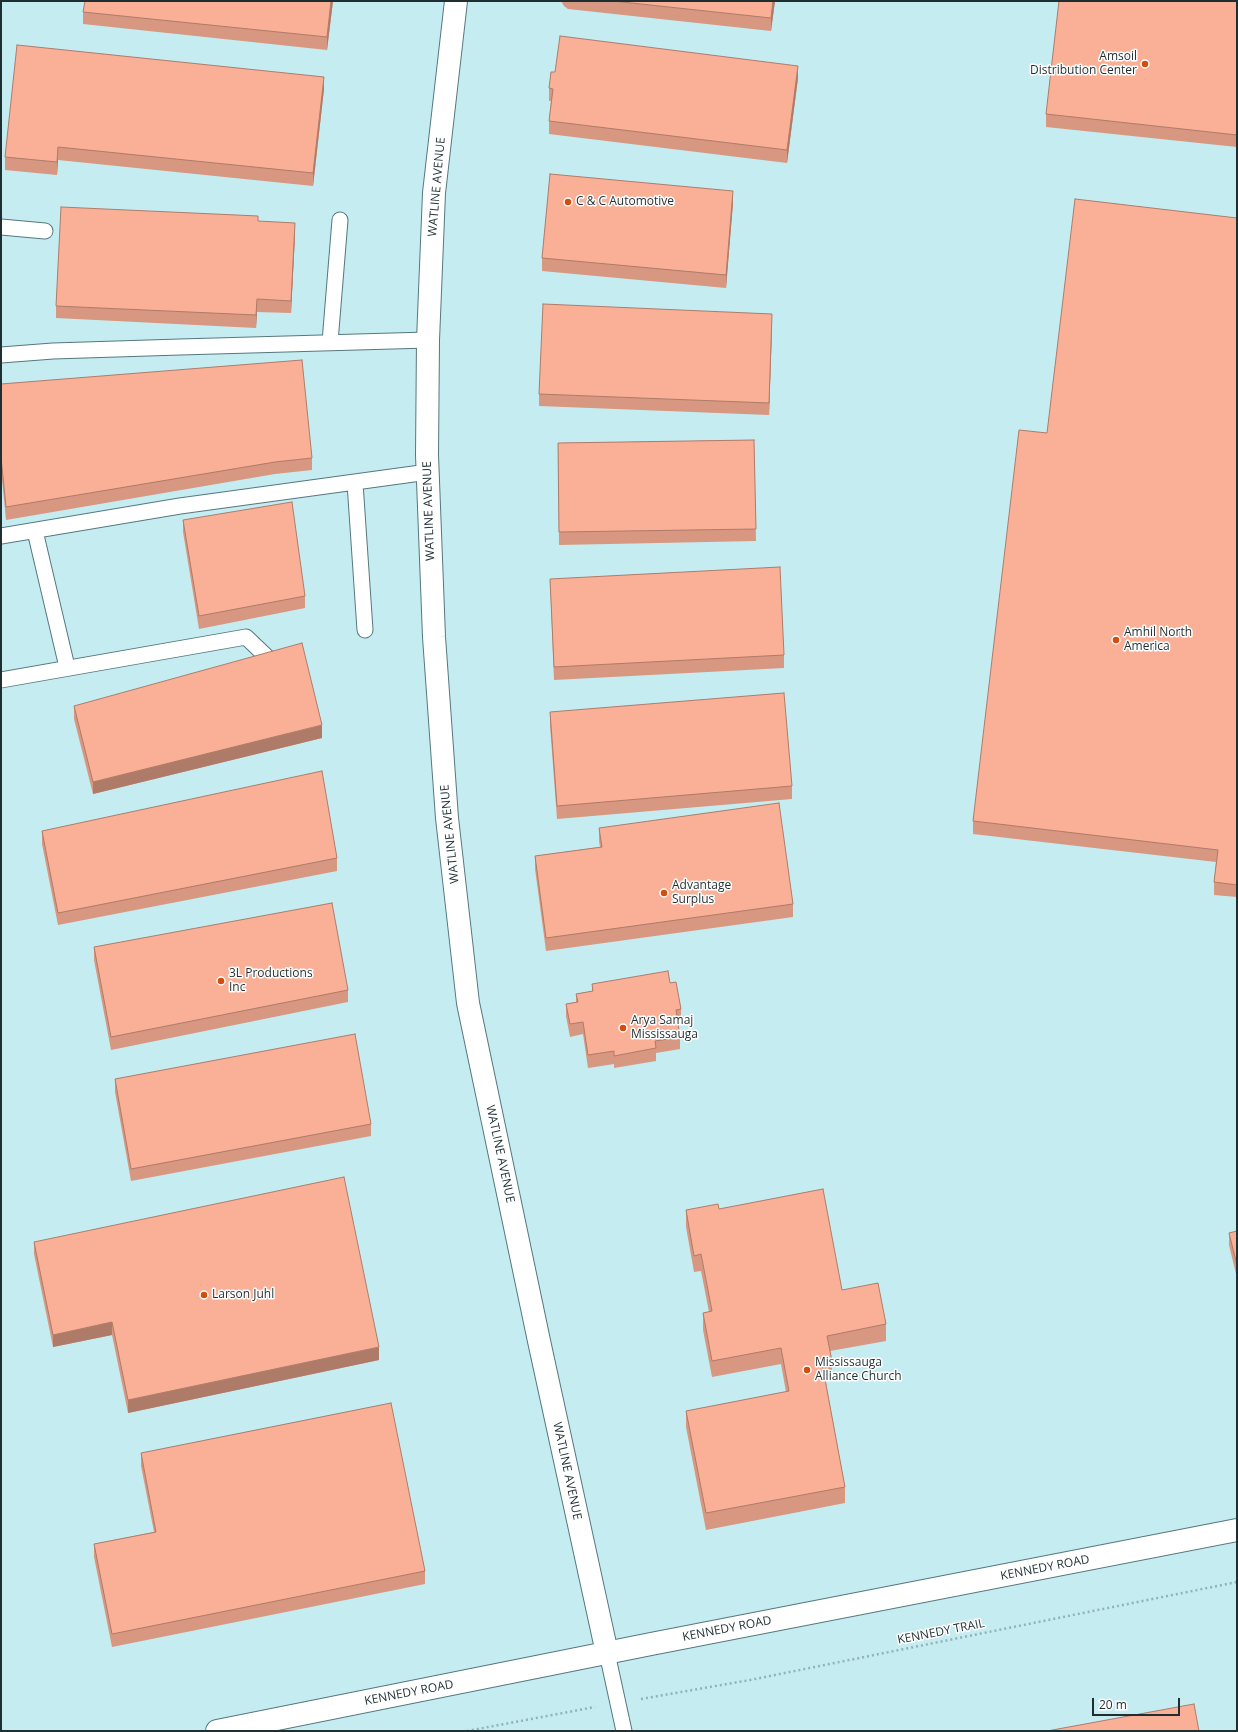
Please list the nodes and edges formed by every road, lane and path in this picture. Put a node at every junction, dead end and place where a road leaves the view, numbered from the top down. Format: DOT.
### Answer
graph roads {
  1 [pos="456,1"];
  2 [pos="340,220"];
  3 [pos="1,227"];
  4 [pos="44,231"];
  5 [pos="428,340"];
  6 [pos="330,342"];
  7 [pos="1,355"];
  8 [pos="428,472"];
  9 [pos="355,483"];
  10 [pos="36,532"];
  11 [pos="1,536"];
  12 [pos="365,630"];
  13 [pos="267,656"];
  14 [pos="67,667"];
  15 [pos="1,680"];
  16 [pos="1237,1530"];
  17 [pos="1237,1582"];
  18 [pos="607,1654"];
  19 [pos="648,1698"];
  20 [pos="576,1711"];
  21 [pos="218,1731"];
  22 [pos="467,1731"];
  23 [pos="624,1731"];
  1 -- 5 [label="street, WATLINE AVENUE"];
  2 -- 6 [label="lane"];
  3 -- 4 [label="lane"];
  5 -- 6 [label="lane"];
  5 -- 8 [label="street, WATLINE AVENUE"];
  6 -- 7 [label="lane"];
  8 -- 9 [label="lane"];
  8 -- 18 [label="street, WATLINE AVENUE"];
  9 -- 10 [label="lane"];
  9 -- 12 [label="lane"];
  10 -- 11 [label="lane"];
  10 -- 14 [label="lane"];
  13 -- 14 [label="lane"];
  14 -- 15 [label="lane"];
  16 -- 18 [label="street, KENNEDY ROAD"];
  17 -- 19 [label="path, KENNEDY TRAIL"];
  18 -- 21 [label="street, KENNEDY ROAD"];
  18 -- 23 [label="lane"];
  20 -- 22 [label="path"];
}
